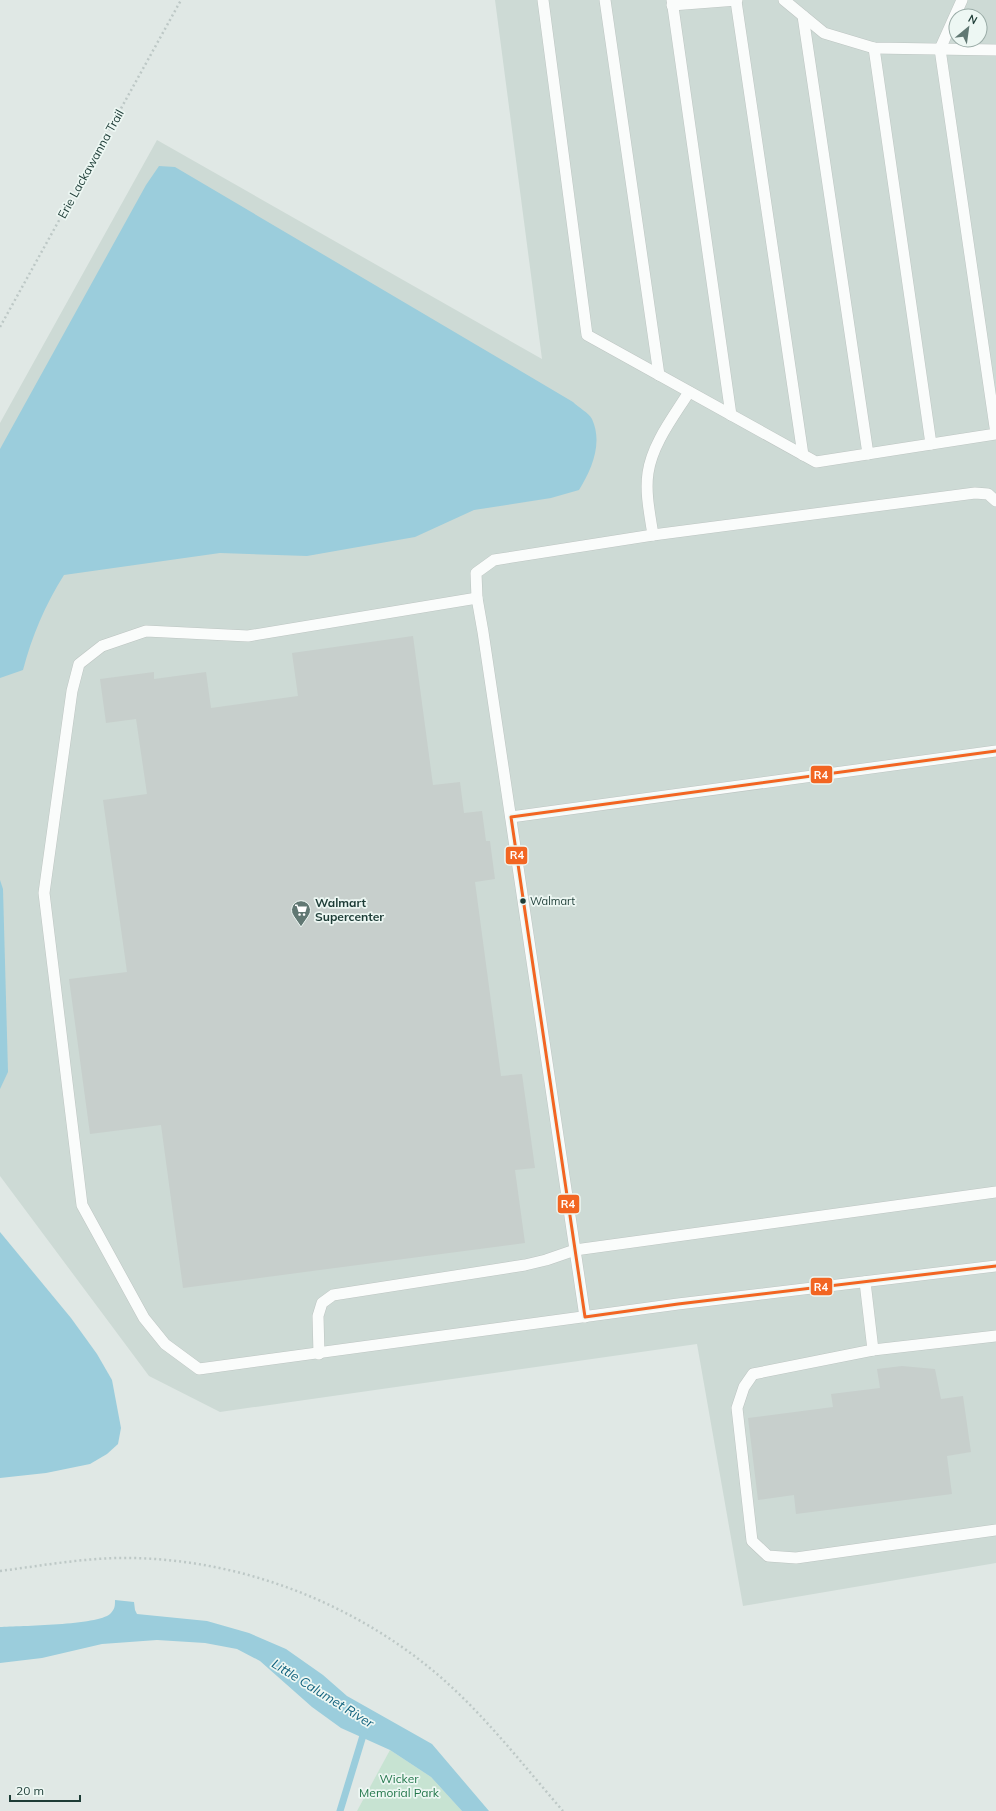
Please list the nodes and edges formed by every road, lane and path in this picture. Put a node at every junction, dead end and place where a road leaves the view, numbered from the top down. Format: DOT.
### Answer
graph roads {
  1 [pos="181,0"];
  2 [pos="543,0"];
  3 [pos="606,0"];
  4 [pos="736,0"];
  5 [pos="784,0"];
  6 [pos="962,0"];
  7 [pos="672,2"];
  8 [pos="803,16"];
  9 [pos="874,48"];
  10 [pos="940,49"];
  11 [pos="996,50"];
  12 [pos="0,327"];
  13 [pos="659,375"];
  14 [pos="689,392"];
  15 [pos="731,415"];
  16 [pos="996,434"];
  17 [pos="931,444"];
  18 [pos="868,454"];
  19 [pos="803,455"];
  20 [pos="996,501"];
  21 [pos="653,535"];
  22 [pos="477,598"];
  23 [pos="996,751"];
  24 [pos="511,817"];
  25 [pos="996,1192"];
  26 [pos="575,1250"];
  27 [pos="996,1266"];
  28 [pos="865,1282"];
  29 [pos="585,1317"];
  30 [pos="996,1336"];
  31 [pos="873,1350"];
  32 [pos="319,1354"];
  33 [pos="996,1530"];
  34 [pos="0,1571"];
  35 [pos="563,1811"];
  1 -- 12 [label="path, Erie Lackawanna Trail"];
  2 -- 13 [label="lane"];
  3 -- 13 [label="lane"];
  4 -- 7 [label="lane"];
  4 -- 19 [label="lane"];
  5 -- 8 [label="lane"];
  6 -- 10 [label="lane"];
  7 -- 15 [label="lane"];
  8 -- 9 [label="lane"];
  8 -- 18 [label="lane"];
  9 -- 10 [label="lane"];
  9 -- 17 [label="lane"];
  10 -- 11 [label="lane"];
  10 -- 16 [label="lane"];
  13 -- 14 [label="lane"];
  14 -- 15 [label="lane"];
  14 -- 21 [label="lane"];
  15 -- 19 [label="lane"];
  16 -- 17 [label="lane"];
  17 -- 18 [label="lane"];
  18 -- 19 [label="lane"];
  20 -- 21 [label="lane"];
  21 -- 22 [label="lane"];
  22 -- 24 [label="lane"];
  22 -- 32 [label="lane"];
  23 -- 24 [label="lane"];
  24 -- 26 [label="lane"];
  25 -- 26 [label="lane"];
  26 -- 29 [label="lane"];
  26 -- 32 [label="lane"];
  27 -- 28 [label="lane"];
  28 -- 29 [label="lane"];
  28 -- 31 [label="lane"];
  29 -- 32 [label="lane"];
  30 -- 31 [label="lane"];
  31 -- 33 [label="lane"];
  34 -- 35 [label="path"];
}
